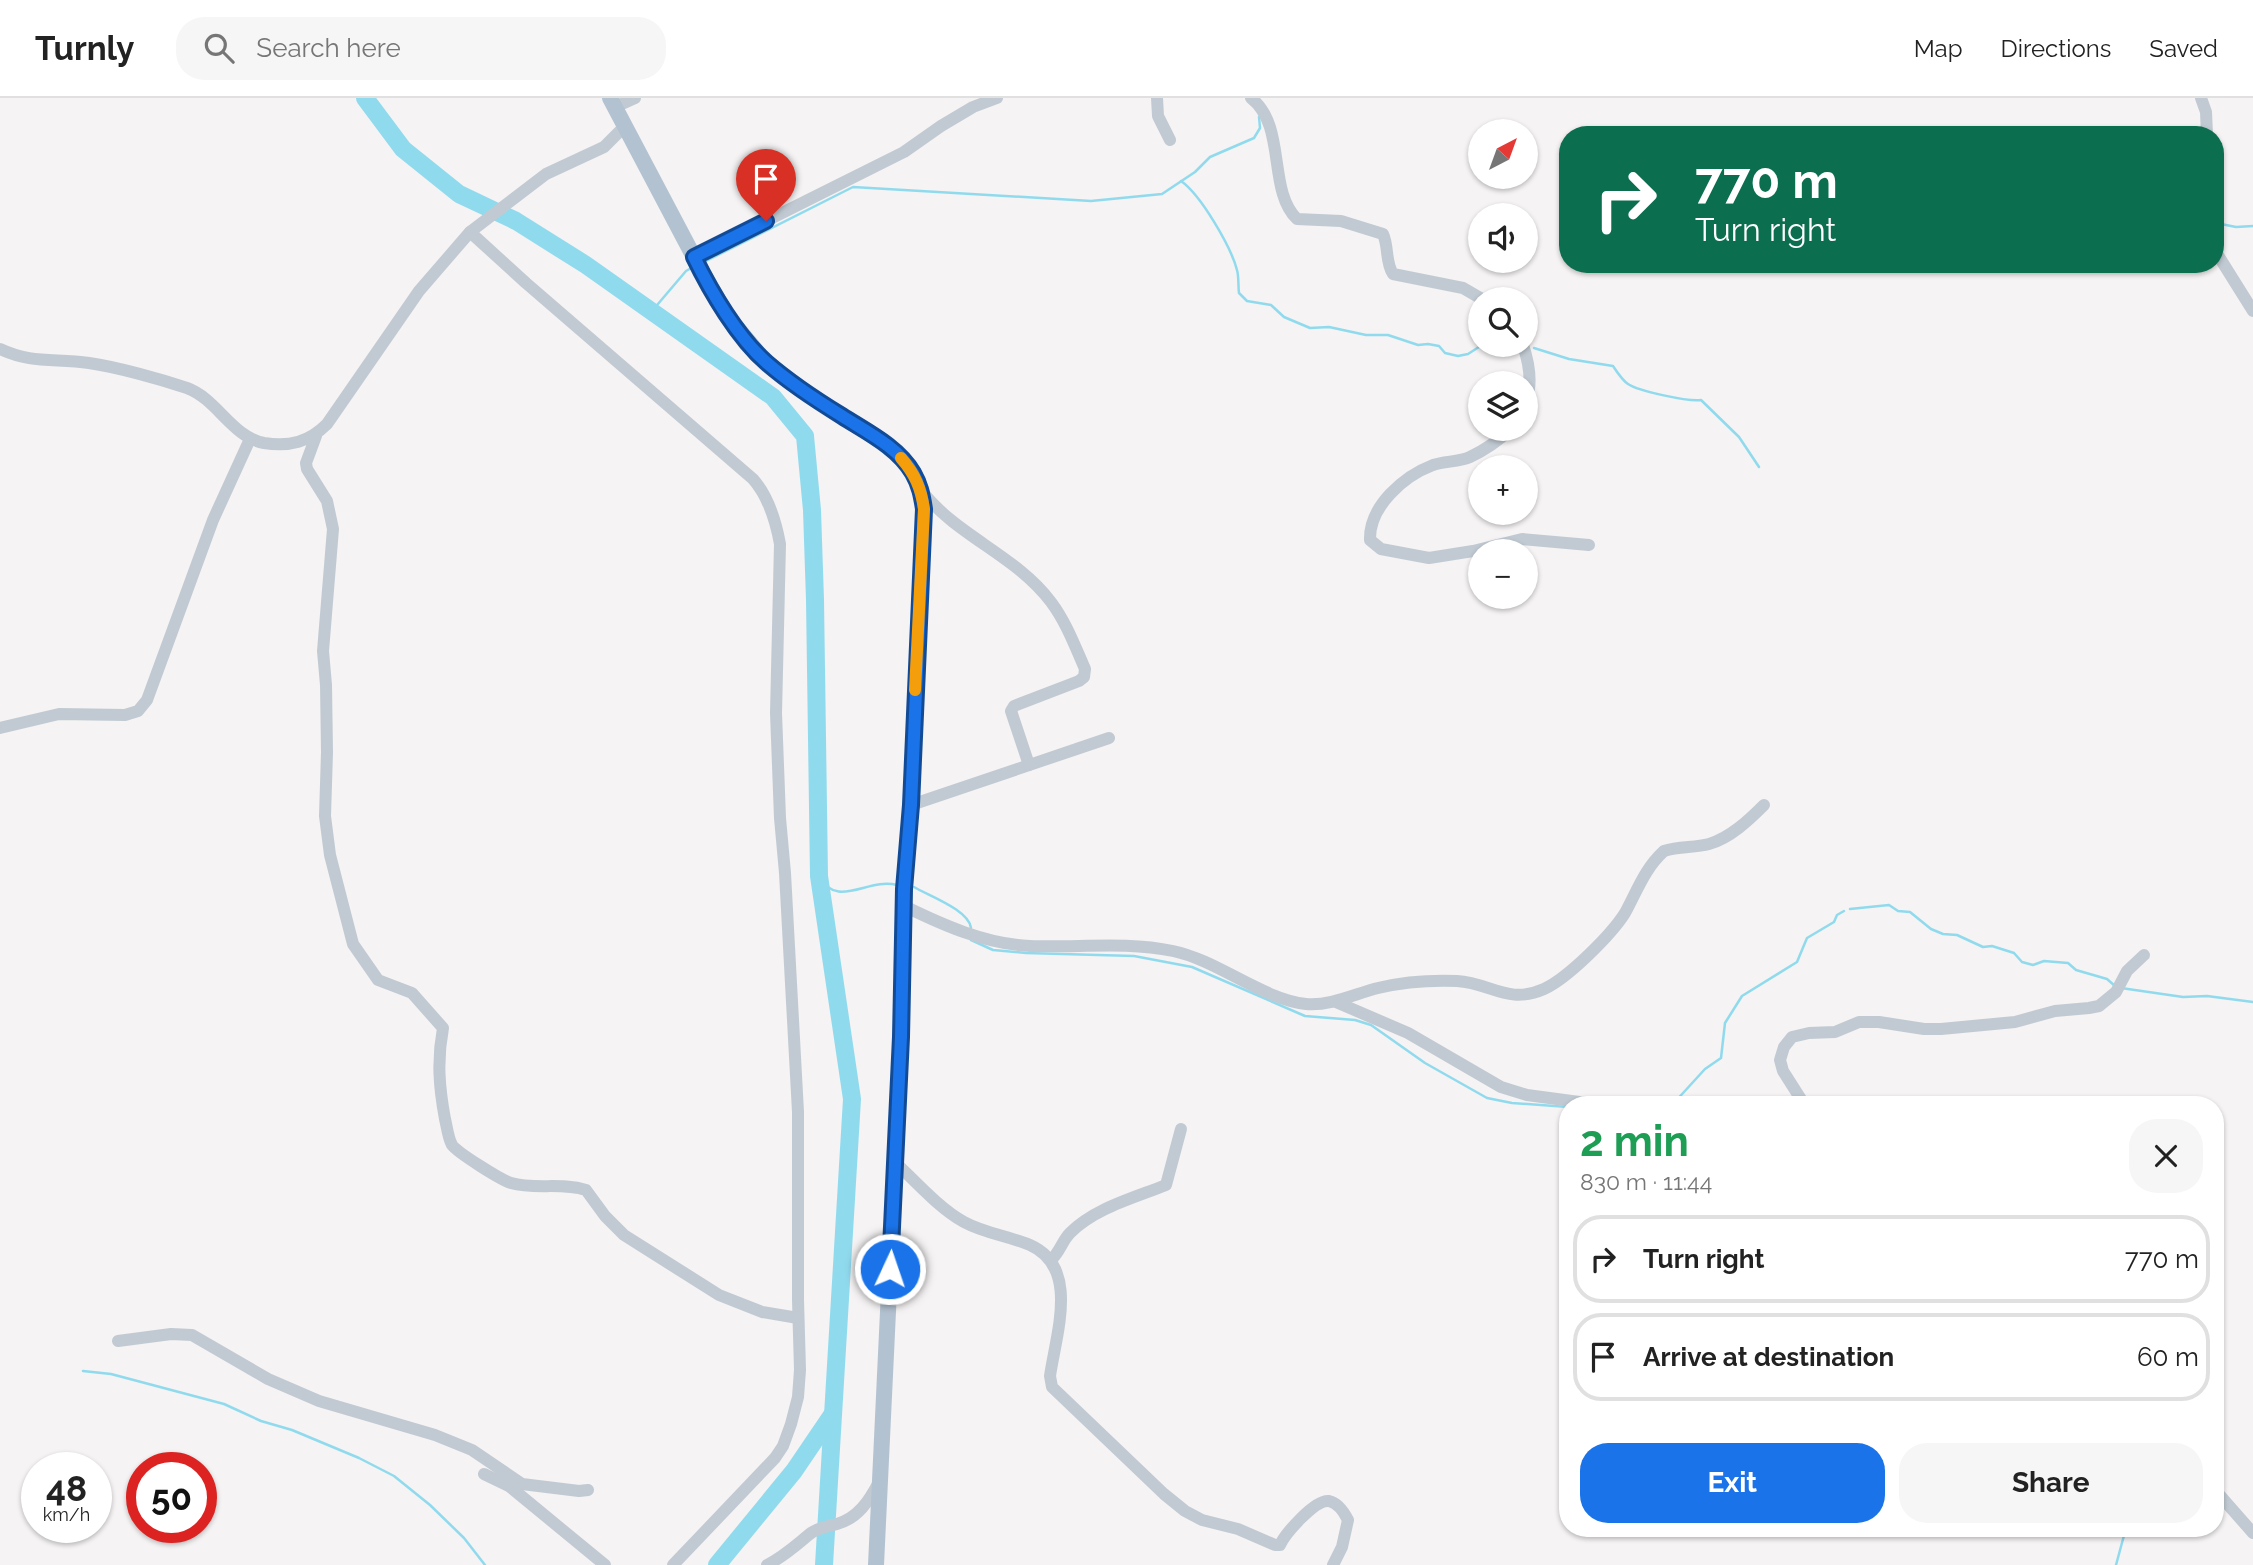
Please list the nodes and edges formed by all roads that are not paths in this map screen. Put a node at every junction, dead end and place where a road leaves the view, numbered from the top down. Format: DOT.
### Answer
graph roads {
  1 [pos="635,98"];
  2 [pos="997,98"];
  3 [pos="1157,98"];
  4 [pos="1251,98"];
  5 [pos="2201,98"];
  6 [pos="613,102"];
  7 [pos="625,126"];
  8 [pos="2207,126"];
  9 [pos="1170,140"];
  10 [pos="473,230"];
  11 [pos="697,262"];
  12 [pos="2224,265"];
  13 [pos="1468,291"];
  14 [pos="2253,311"];
  15 [pos="0,349"];
  16 [pos="316,436"];
  17 [pos="250,439"];
  18 [pos="1497,441"];
  19 [pos="921,489"];
  20 [pos="1589,545"];
  21 [pos="0,728"];
  22 [pos="1109,738"];
  23 [pos="1029,765"];
  24 [pos="911,805"];
  25 [pos="1764,805"];
  26 [pos="904,906"];
  27 [pos="2144,955"];
  28 [pos="1336,1002"];
  29 [pos="1799,1096"];
  30 [pos="1559,1099"];
  31 [pos="1181,1129"];
  32 [pos="895,1162"];
  33 [pos="1051,1260"];
  34 [pos="798,1318"];
  35 [pos="118,1341"];
  36 [pos="484,1474"];
  37 [pos="879,1482"];
  38 [pos="589,1490"];
  39 [pos="2224,1500"];
  40 [pos="2253,1533"];
  41 [pos="605,1565"];
  42 [pos="673,1565"];
  43 [pos="767,1565"];
  44 [pos="876,1565"];
  45 [pos="1333,1565"];
  1 -- 6 [label="street"];
  2 -- 11 [label="street"];
  3 -- 9 [label="street"];
  4 -- 13 [label="street"];
  5 -- 8 [label="street"];
  6 -- 7 [label="main road"];
  7 -- 10 [label="street"];
  7 -- 11 [label="main road"];
  10 -- 16 [label="street"];
  10 -- 34 [label="street"];
  11 -- 19 [label="main road"];
  12 -- 14 [label="street"];
  15 -- 17 [label="street"];
  16 -- 17 [label="street"];
  16 -- 34 [label="street"];
  17 -- 21 [label="street"];
  18 -- 20 [label="street"];
  19 -- 23 [label="street"];
  19 -- 24 [label="main road"];
  22 -- 23 [label="street"];
  23 -- 24 [label="street"];
  24 -- 26 [label="main road"];
  25 -- 28 [label="street"];
  26 -- 28 [label="street"];
  26 -- 32 [label="main road"];
  27 -- 29 [label="street"];
  28 -- 30 [label="street"];
  31 -- 33 [label="street"];
  32 -- 33 [label="street"];
  32 -- 37 [label="main road"];
  33 -- 45 [label="street"];
  34 -- 42 [label="street"];
  35 -- 38 [label="street"];
  36 -- 41 [label="street"];
  37 -- 43 [label="street"];
  37 -- 44 [label="main road"];
  39 -- 40 [label="street"];
}
